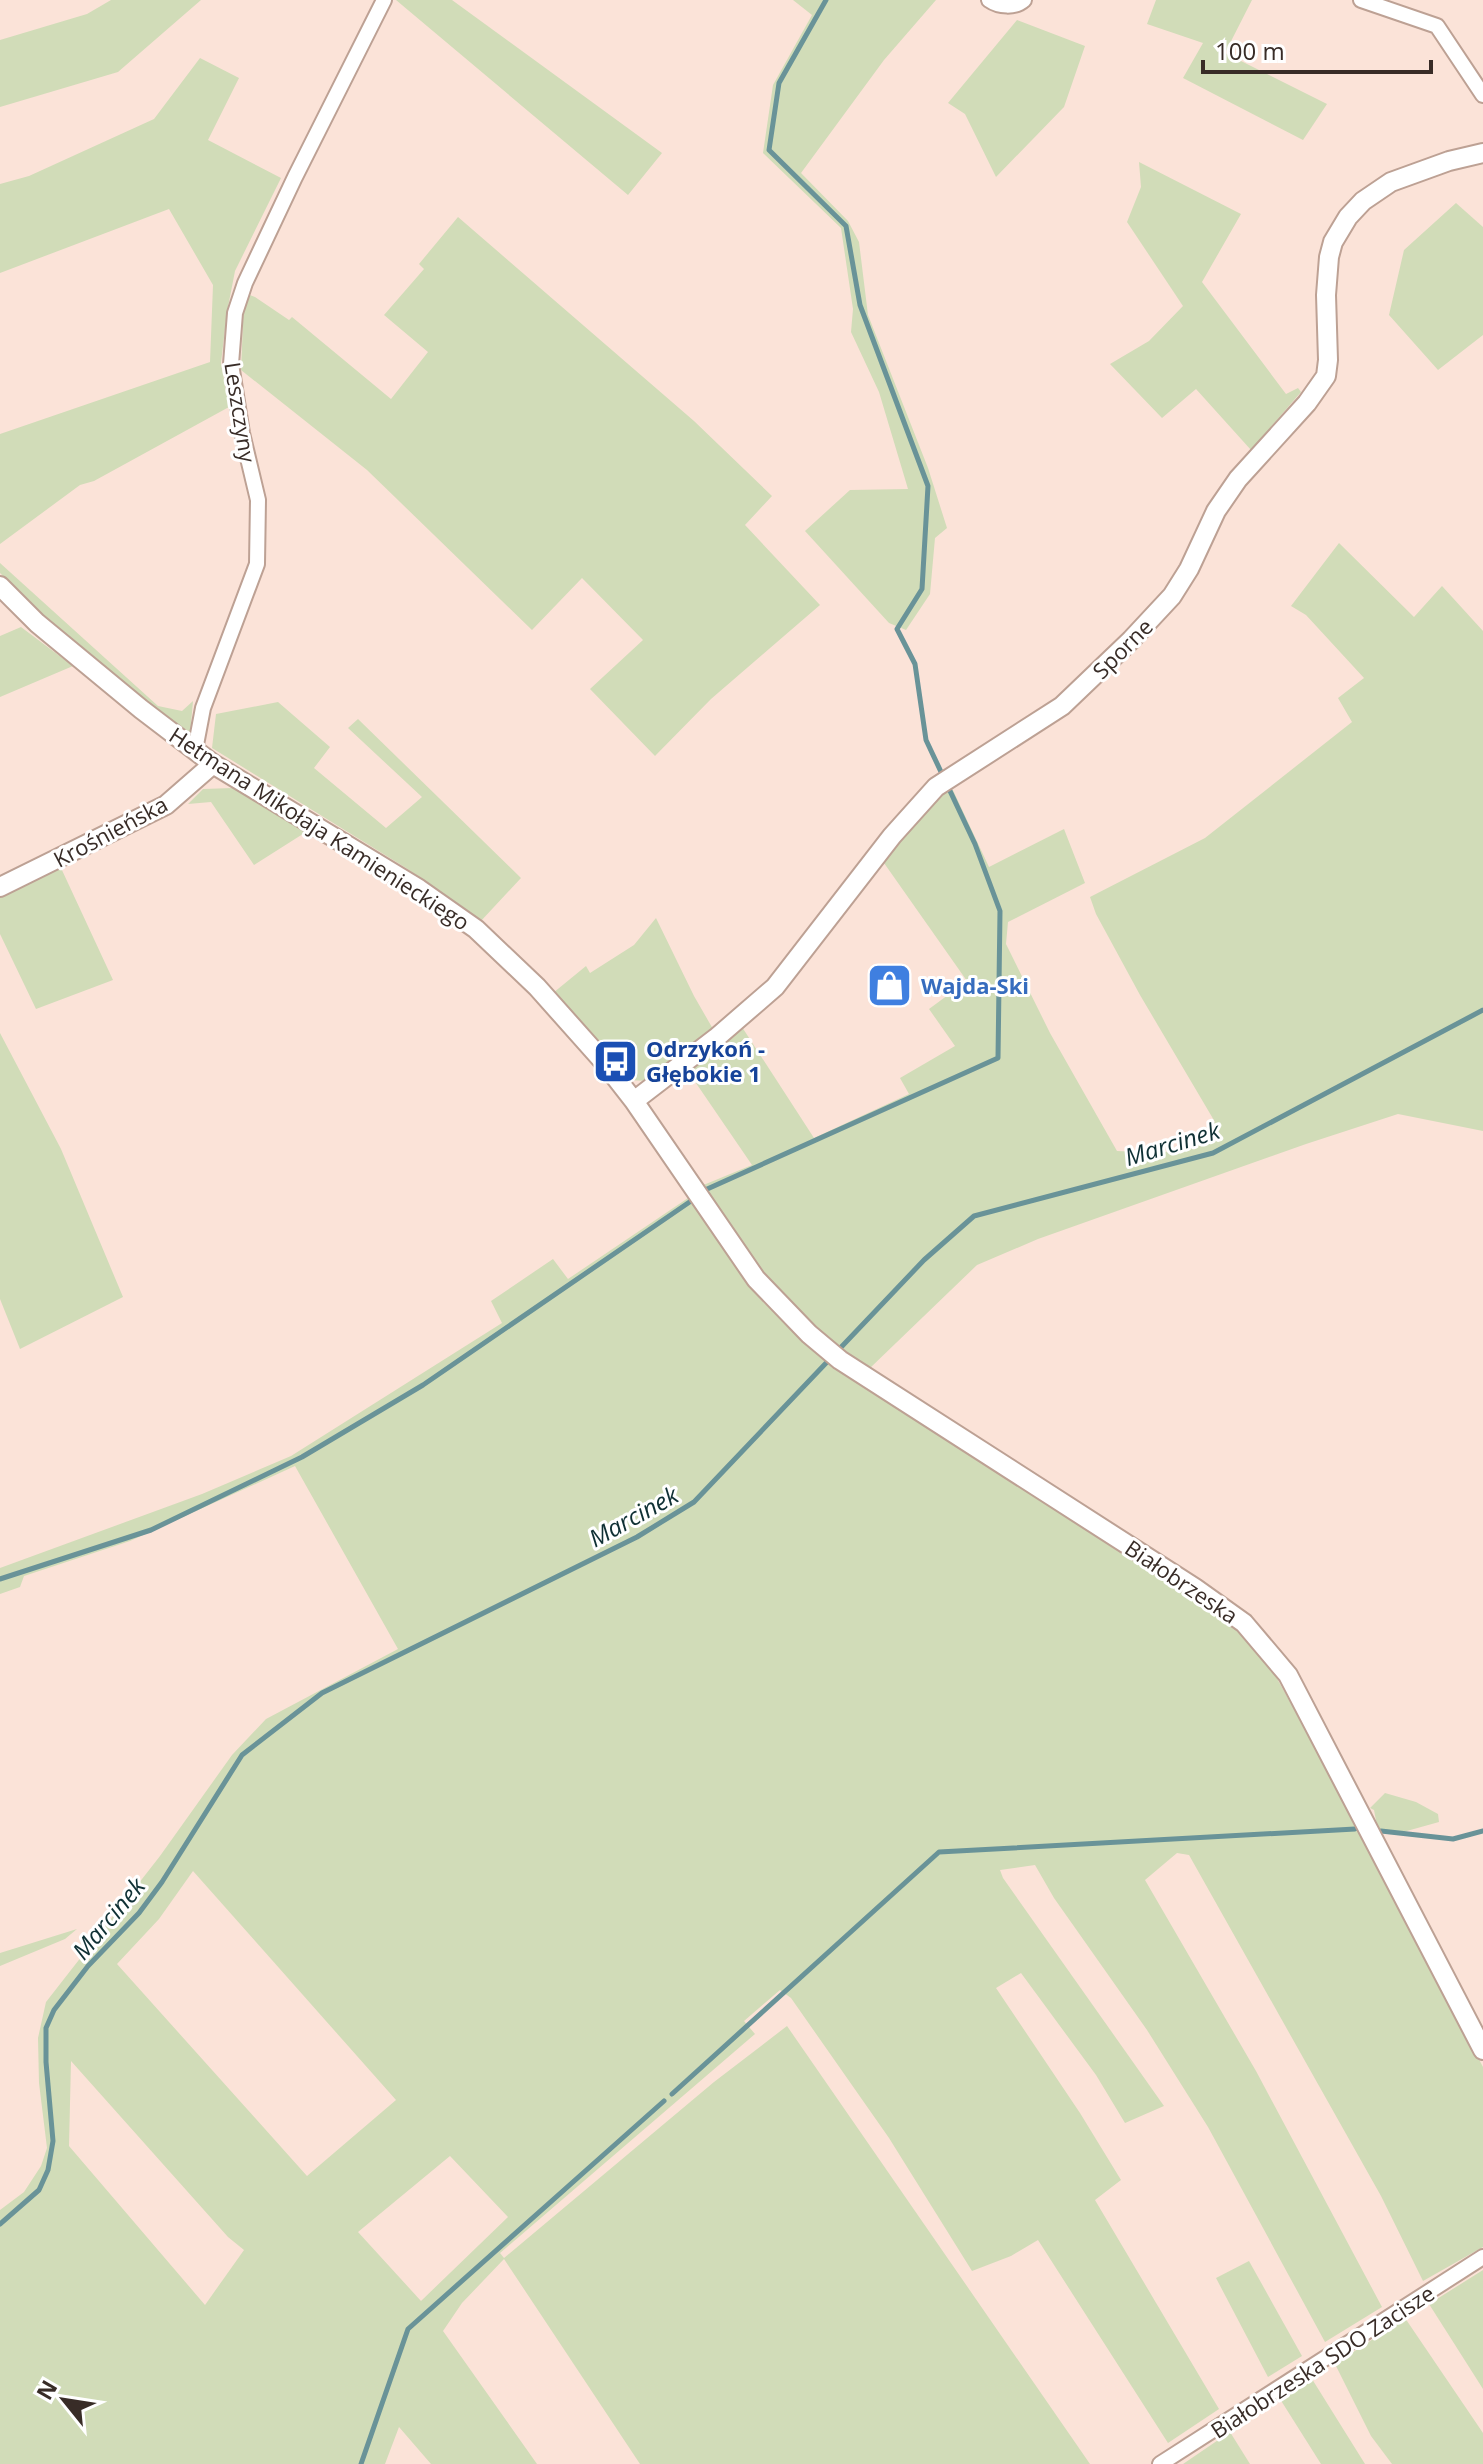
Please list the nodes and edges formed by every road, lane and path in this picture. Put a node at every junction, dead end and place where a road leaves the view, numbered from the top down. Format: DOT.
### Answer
graph roads {
  1 [pos="384,0"];
  2 [pos="989,0"];
  3 [pos="1024,0"];
  4 [pos="1361,0"];
  5 [pos="1483,95"];
  6 [pos="1483,153"];
  7 [pos="0,586"];
  8 [pos="195,750"];
  9 [pos="213,764"];
  10 [pos="0,887"];
  11 [pos="639,1097"];
  12 [pos="835,1355"];
  13 [pos="1483,2050"];
  14 [pos="1483,2257"];
  15 [pos="1160,2464"];
  1 -- 8 [label="street, Leszczyny"];
  2 -- 3 [label="street"];
  4 -- 5 [label="street"];
  6 -- 11 [label="street, Sporne"];
  7 -- 8 [label="street, Hetmana Mikołaja Kamienieckiego"];
  8 -- 9 [label="street, Hetmana Mikołaja Kamienieckiego"];
  9 -- 10 [label="street, Krośnieńska"];
  9 -- 11 [label="street, Hetmana Mikołaja Kamienieckiego"];
  11 -- 12 [label="street, Hetmana Mikołaja Kamienieckiego"];
  12 -- 13 [label="street, Białobrzeska"];
  14 -- 15 [label="street, Białobrzeska SDO Zacisze"];
}
